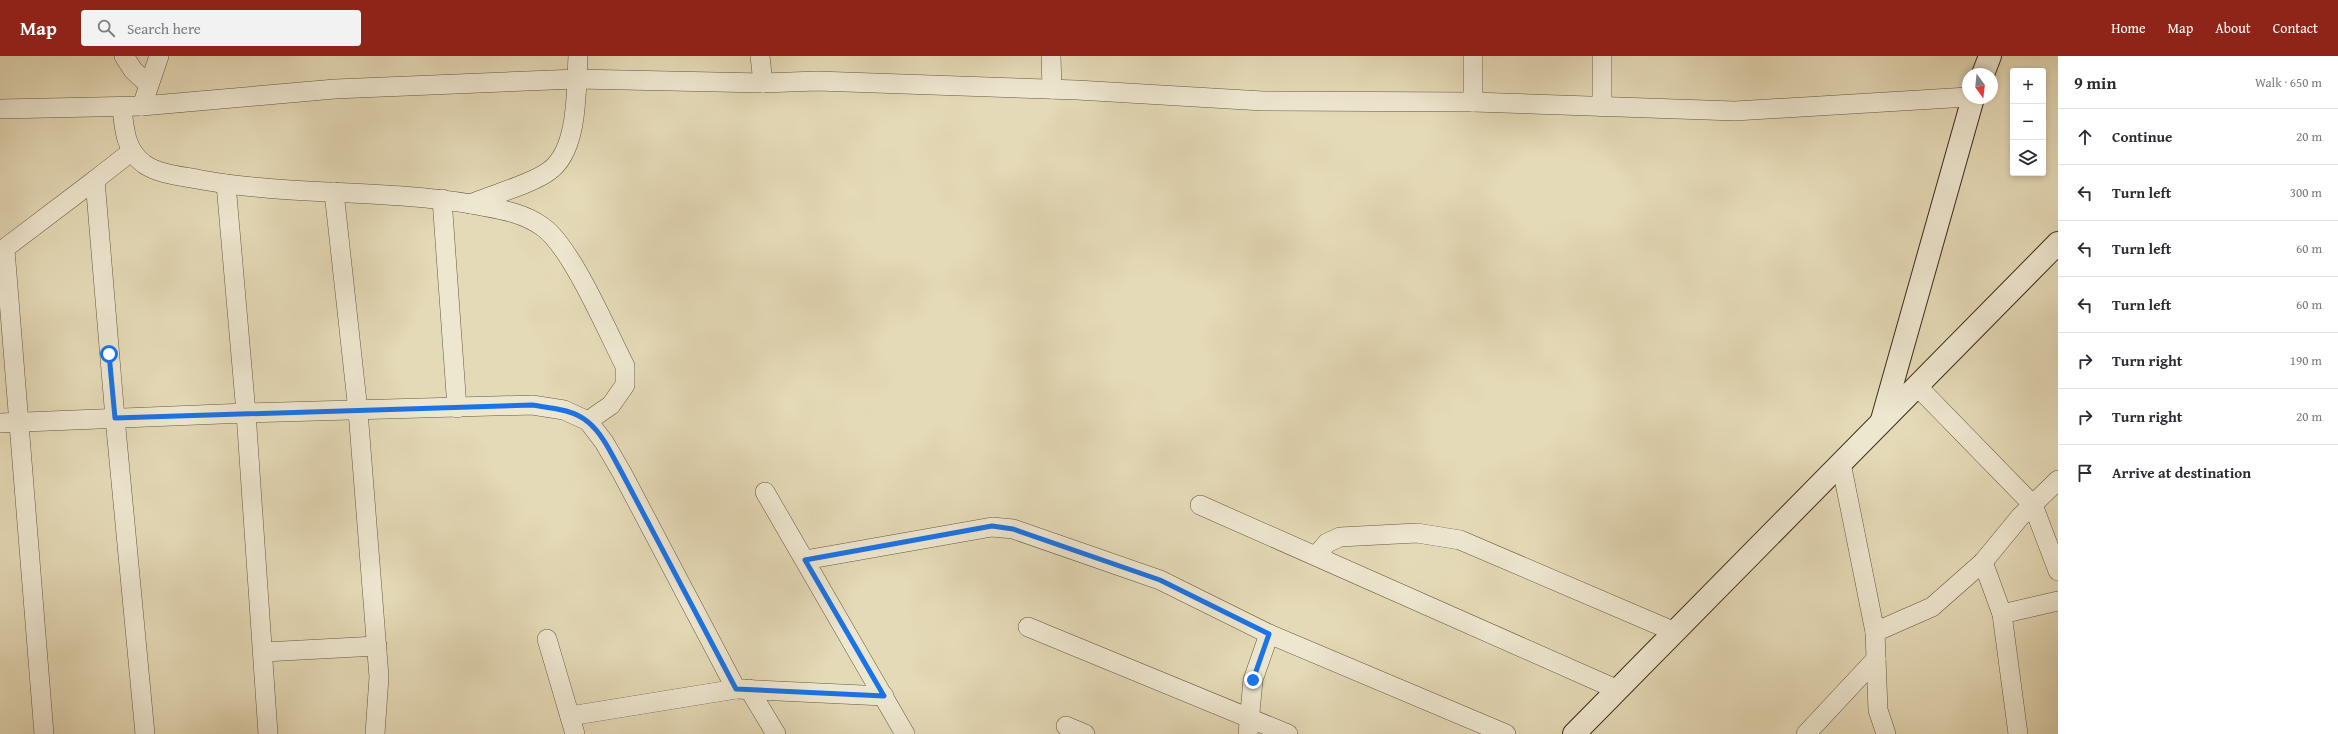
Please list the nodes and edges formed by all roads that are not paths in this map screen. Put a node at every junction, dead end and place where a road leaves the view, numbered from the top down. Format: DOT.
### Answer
graph roads {
  1 [pos="124,56"];
  2 [pos="159,56"];
  3 [pos="578,56"];
  4 [pos="760,56"];
  5 [pos="1051,56"];
  6 [pos="1472,56"];
  7 [pos="1602,56"];
  8 [pos="1990,56"];
  9 [pos="1985,68"];
  10 [pos="577,79"];
  11 [pos="763,83"];
  12 [pos="149,84"];
  13 [pos="1052,89"];
  14 [pos="1962,97"];
  15 [pos="1473,102"];
  16 [pos="1971,104"];
  17 [pos="142,106"];
  18 [pos="122,107"];
  19 [pos="1602,107"];
  20 [pos="0,109"];
  21 [pos="132,151"];
  22 [pos="94,180"];
  23 [pos="226,184"];
  24 [pos="334,192"];
  25 [pos="442,199"];
  26 [pos="468,204"];
  27 [pos="2056,249"];
  28 [pos="3,251"];
  29 [pos="1917,386"];
  30 [pos="457,408"];
  31 [pos="358,411"];
  32 [pos="246,413"];
  33 [pos="115,418"];
  34 [pos="588,421"];
  35 [pos="1882,422"];
  36 [pos="9,423"];
  37 [pos="1841,463"];
  38 [pos="2058,480"];
  39 [pos="765,492"];
  40 [pos="1200,505"];
  41 [pos="2033,505"];
  42 [pos="1316,556"];
  43 [pos="805,560"];
  44 [pos="1983,562"];
  45 [pos="2058,571"];
  46 [pos="2058,601"];
  47 [pos="2002,614"];
  48 [pos="1028,627"];
  49 [pos="1675,632"];
  50 [pos="1875,632"];
  51 [pos="1269,634"];
  52 [pos="547,639"];
  53 [pos="377,646"];
  54 [pos="264,652"];
  55 [pos="1876,659"];
  56 [pos="743,689"];
  57 [pos="1618,690"];
  58 [pos="884,696"];
  59 [pos="570,716"];
  60 [pos="1066,726"];
  61 [pos="1248,726"];
  62 [pos="44,734"];
  63 [pos="145,734"];
  64 [pos="268,734"];
  65 [pos="375,734"];
  66 [pos="575,734"];
  67 [pos="776,734"];
  68 [pos="905,734"];
  69 [pos="1085,734"];
  70 [pos="1288,734"];
  71 [pos="1506,734"];
  72 [pos="1574,734"];
  73 [pos="1806,734"];
  74 [pos="1886,734"];
  75 [pos="2018,734"];
  1 -- 12 [label="street"];
  2 -- 12 [label="street"];
  3 -- 10 [label="street"];
  4 -- 11 [label="street"];
  5 -- 13 [label="street"];
  6 -- 15 [label="street"];
  7 -- 19 [label="street"];
  8 -- 9 [label="main road"];
  10 -- 11 [label="street"];
  10 -- 17 [label="street"];
  10 -- 26 [label="street"];
  11 -- 13 [label="street"];
  12 -- 17 [label="street"];
  13 -- 15 [label="street"];
  14 -- 19 [label="street"];
  15 -- 19 [label="street"];
  16 -- 35 [label="main road"];
  17 -- 18 [label="street"];
  18 -- 20 [label="street"];
  18 -- 21 [label="street"];
  21 -- 22 [label="street"];
  21 -- 23 [label="street"];
  22 -- 28 [label="street"];
  22 -- 33 [label="street"];
  23 -- 24 [label="street"];
  23 -- 32 [label="street"];
  24 -- 25 [label="street"];
  24 -- 31 [label="street"];
  25 -- 26 [label="street"];
  25 -- 30 [label="street"];
  26 -- 34 [label="street"];
  27 -- 29 [label="main road"];
  28 -- 36 [label="street"];
  29 -- 35 [label="main road"];
  29 -- 41 [label="street"];
  30 -- 31 [label="street"];
  30 -- 34 [label="street"];
  31 -- 32 [label="street"];
  31 -- 53 [label="street"];
  32 -- 33 [label="street"];
  32 -- 54 [label="street"];
  33 -- 36 [label="street"];
  33 -- 63 [label="street"];
  34 -- 56 [label="street"];
  35 -- 37 [label="main road"];
  36 -- 62 [label="street"];
  37 -- 49 [label="main road"];
  37 -- 50 [label="street"];
  38 -- 41 [label="street"];
  39 -- 43 [label="street"];
  40 -- 42 [label="street"];
  41 -- 44 [label="street"];
  41 -- 45 [label="street"];
  42 -- 49 [label="street"];
  42 -- 57 [label="street"];
  43 -- 51 [label="street"];
  43 -- 58 [label="street"];
  44 -- 47 [label="street"];
  44 -- 50 [label="street"];
  46 -- 47 [label="street"];
  47 -- 75 [label="street"];
  48 -- 61 [label="street"];
  49 -- 57 [label="main road"];
  50 -- 55 [label="street"];
  51 -- 61 [label="street"];
  51 -- 71 [label="street"];
  52 -- 59 [label="street"];
  53 -- 54 [label="street"];
  53 -- 65 [label="street"];
  54 -- 64 [label="street"];
  55 -- 73 [label="street"];
  55 -- 74 [label="street"];
  56 -- 58 [label="street"];
  56 -- 59 [label="street"];
  56 -- 67 [label="street"];
  57 -- 72 [label="main road"];
  58 -- 68 [label="street"];
  59 -- 66 [label="street"];
  60 -- 69 [label="street"];
  61 -- 70 [label="street"];
}
